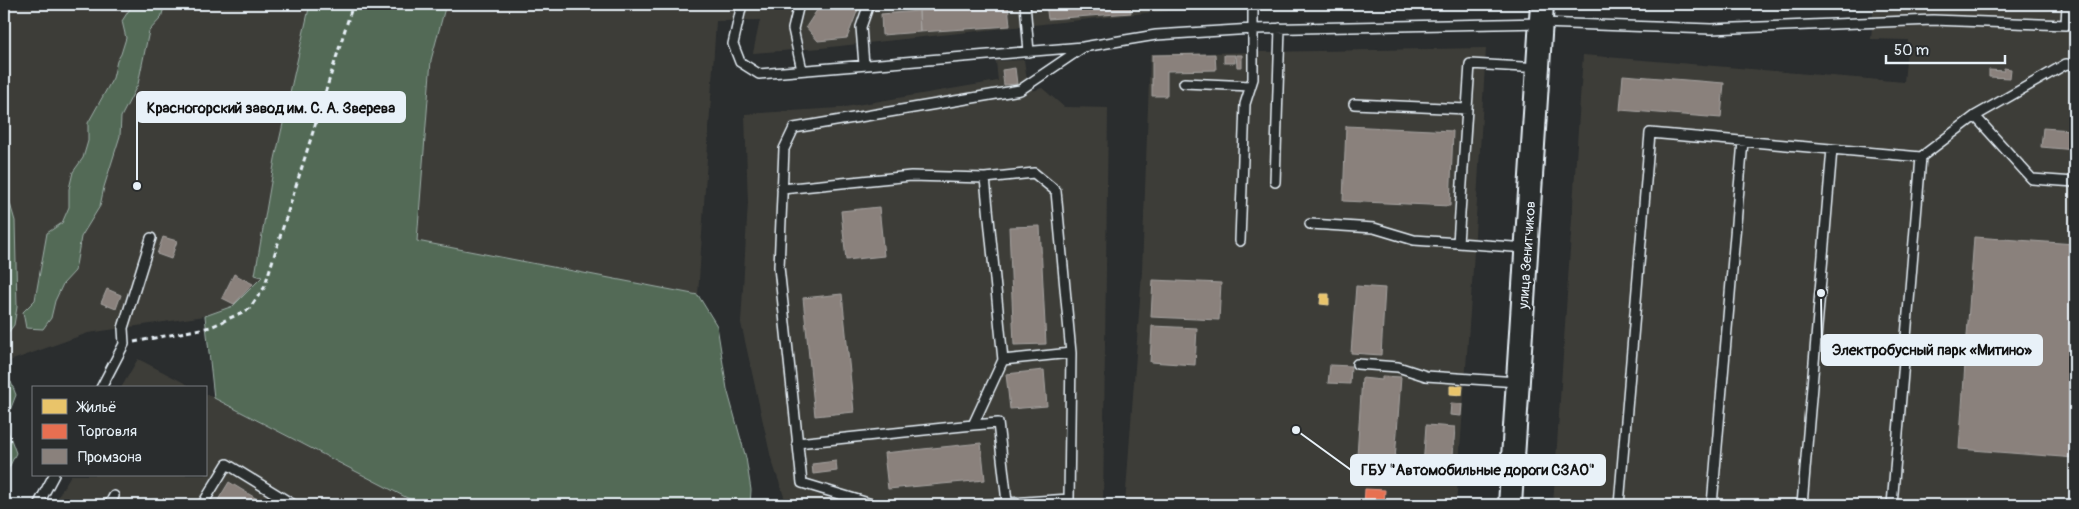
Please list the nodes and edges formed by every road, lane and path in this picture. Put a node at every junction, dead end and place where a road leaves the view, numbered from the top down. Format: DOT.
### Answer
graph roads {
  1 [pos="353,4"];
  2 [pos="742,4"];
  3 [pos="799,4"];
  4 [pos="869,4"];
  5 [pos="1025,4"];
  6 [pos="1253,4"];
  7 [pos="2067,4"];
  8 [pos="1541,13"];
  9 [pos="2071,26"];
  10 [pos="1280,28"];
  11 [pos="1254,29"];
  12 [pos="1083,47"];
  13 [pos="1029,52"];
  14 [pos="864,65"];
  15 [pos="2075,65"];
  16 [pos="1539,68"];
  17 [pos="802,70"];
  18 [pos="1184,83"];
  19 [pos="1251,86"];
  20 [pos="1354,104"];
  21 [pos="1467,108"];
  22 [pos="1975,116"];
  23 [pos="1743,141"];
  24 [pos="1832,149"];
  25 [pos="1921,157"];
  26 [pos="984,178"];
  27 [pos="1274,182"];
  28 [pos="2075,182"];
  29 [pos="782,189"];
  30 [pos="1310,224"];
  31 [pos="151,238"];
  32 [pos="1240,242"];
  33 [pos="1458,243"];
  34 [pos="1527,248"];
  35 [pos="124,344"];
  36 [pos="1071,353"];
  37 [pos="1003,360"];
  38 [pos="1357,364"];
  39 [pos="1519,382"];
  40 [pos="102,386"];
  41 [pos="973,426"];
  42 [pos="797,443"];
  43 [pos="53,476"];
  44 [pos="114,496"];
  45 [pos="1007,502"];
  46 [pos="38,505"];
  47 [pos="109,505"];
  48 [pos="202,505"];
  49 [pos="294,505"];
  50 [pos="875,505"];
  51 [pos="978,505"];
  52 [pos="1510,505"];
  53 [pos="1619,505"];
  54 [pos="1712,505"];
  55 [pos="1802,505"];
  56 [pos="1892,505"];
  1 -- 35 [label="path"];
  2 -- 17 [label="lane"];
  3 -- 17 [label="lane"];
  4 -- 14 [label="lane"];
  5 -- 13 [label="lane"];
  6 -- 11 [label="lane"];
  7 -- 9 [label="lane"];
  8 -- 9 [label="lane"];
  8 -- 10 [label="lane"];
  8 -- 16 [label="street, улица Зенитчиков"];
  10 -- 11 [label="lane"];
  10 -- 27 [label="lane"];
  11 -- 12 [label="lane"];
  11 -- 19 [label="lane"];
  12 -- 13 [label="lane"];
  12 -- 29 [label="lane"];
  13 -- 14 [label="lane"];
  14 -- 17 [label="lane"];
  15 -- 22 [label="lane"];
  16 -- 21 [label="lane"];
  16 -- 34 [label="street, улица Зенитчиков"];
  18 -- 19 [label="lane"];
  19 -- 32 [label="lane"];
  20 -- 21 [label="lane"];
  21 -- 33 [label="lane"];
  22 -- 25 [label="lane"];
  22 -- 28 [label="lane"];
  23 -- 24 [label="lane"];
  23 -- 53 [label="lane"];
  23 -- 54 [label="lane"];
  24 -- 25 [label="lane"];
  24 -- 55 [label="lane"];
  25 -- 56 [label="lane"];
  26 -- 29 [label="lane"];
  26 -- 36 [label="lane"];
  26 -- 37 [label="lane"];
  29 -- 42 [label="lane"];
  30 -- 33 [label="lane"];
  31 -- 35 [label="lane"];
  33 -- 34 [label="lane"];
  34 -- 39 [label="street, улица Зенитчиков"];
  35 -- 40 [label="lane"];
  36 -- 37 [label="lane"];
  36 -- 45 [label="lane"];
  37 -- 41 [label="lane"];
  38 -- 39 [label="lane"];
  39 -- 52 [label="street, улица Зенитчиков"];
  41 -- 42 [label="lane"];
  41 -- 45 [label="lane"];
  42 -- 50 [label="lane"];
  43 -- 46 [label="lane"];
  44 -- 47 [label="lane"];
  45 -- 51 [label="lane"];
  48 -- 49 [label="lane"];
}
